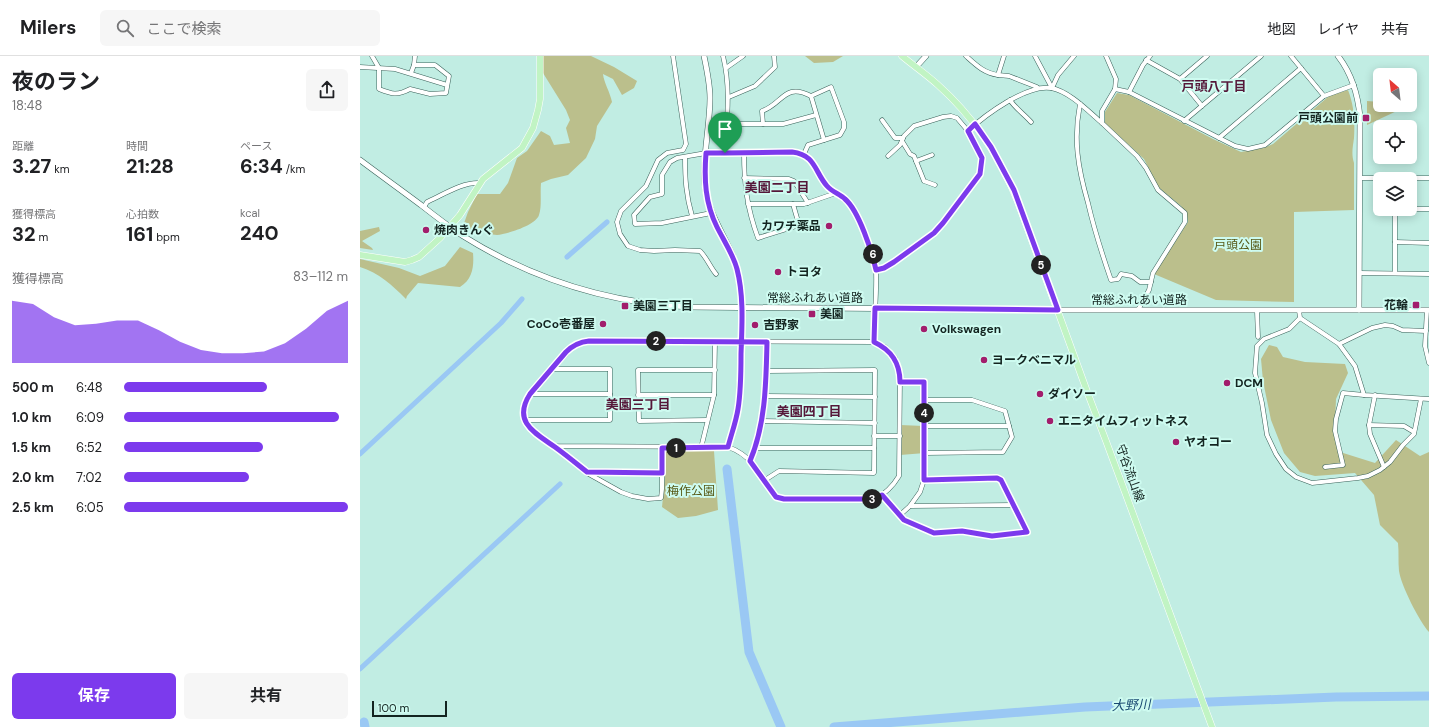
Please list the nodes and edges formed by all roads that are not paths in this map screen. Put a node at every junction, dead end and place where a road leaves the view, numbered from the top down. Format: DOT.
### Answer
graph roads {
  1 [pos="372,56"];
  2 [pos="415,56"];
  3 [pos="540,56"];
  4 [pos="674,56"];
  5 [pos="704,56"];
  6 [pos="723,56"];
  7 [pos="743,56"];
  8 [pos="774,56"];
  9 [pos="902,56"];
  10 [pos="926,56"];
  11 [pos="966,56"];
  12 [pos="1004,56"];
  13 [pos="1035,56"];
  14 [pos="1074,56"];
  15 [pos="1106,56"];
  16 [pos="1150,56"];
  17 [pos="1207,56"];
  18 [pos="1261,56"];
  19 [pos="1291,56"];
  20 [pos="1338,56"];
  21 [pos="1146,60"];
  22 [pos="414,65"];
  23 [pos="360,67"];
  24 [pos="916,67"];
  25 [pos="379,68"];
  26 [pos="726,68"];
  27 [pos="1301,68"];
  28 [pos="411,73"];
  29 [pos="998,75"];
  30 [pos="1180,78"];
  31 [pos="448,85"];
  32 [pos="1354,85"];
  33 [pos="1037,87"];
  34 [pos="1052,88"];
  35 [pos="1115,89"];
  36 [pos="1129,92"];
  37 [pos="811,96"];
  38 [pos="1324,96"];
  39 [pos="729,97"];
  40 [pos="1010,100"];
  41 [pos="1080,104"];
  42 [pos="1202,106"];
  43 [pos="816,116"];
  44 [pos="882,120"];
  45 [pos="1184,121"];
  46 [pos="1031,122"];
  47 [pos="1102,123"];
  48 [pos="727,124"];
  49 [pos="763,124"];
  50 [pos="975,124"];
  51 [pos="968,131"];
  52 [pos="1219,138"];
  53 [pos="902,139"];
  54 [pos="824,140"];
  55 [pos="706,153"];
  56 [pos="725,153"];
  57 [pos="744,153"];
  58 [pos="804,154"];
  59 [pos="932,155"];
  60 [pos="888,156"];
  61 [pos="685,157"];
  62 [pos="360,160"];
  63 [pos="916,161"];
  64 [pos="744,178"];
  65 [pos="1360,178"];
  66 [pos="1373,178"];
  67 [pos="1417,178"];
  68 [pos="1429,178"];
  69 [pos="480,183"];
  70 [pos="935,185"];
  71 [pos="836,193"];
  72 [pos="808,203"];
  73 [pos="748,204"];
  74 [pos="793,204"];
  75 [pos="424,207"];
  76 [pos="1429,209"];
  77 [pos="711,213"];
  78 [pos="692,216"];
  79 [pos="450,227"];
  80 [pos="1395,242"];
  81 [pos="1429,242"];
  82 [pos="360,255"];
  83 [pos="876,270"];
  84 [pos="1395,273"];
  85 [pos="716,274"];
  86 [pos="1360,274"];
  87 [pos="1429,274"];
  88 [pos="1151,282"];
  89 [pos="742,308"];
  90 [pos="875,308"];
  91 [pos="1058,310"];
  92 [pos="1138,310"];
  93 [pos="1299,310"];
  94 [pos="1359,310"];
  95 [pos="1428,310"];
  96 [pos="1257,311"];
  97 [pos="1300,318"];
  98 [pos="1426,331"];
  99 [pos="1258,337"];
  100 [pos="715,342"];
  101 [pos="741,342"];
  102 [pos="767,342"];
  103 [pos="874,342"];
  104 [pos="1339,344"];
  105 [pos="1429,362"];
  106 [pos="552,368"];
  107 [pos="715,370"];
  108 [pos="767,371"];
  109 [pos="900,382"];
  110 [pos="530,394"];
  111 [pos="610,394"];
  112 [pos="638,394"];
  113 [pos="1364,394"];
  114 [pos="714,395"];
  115 [pos="1375,395"];
  116 [pos="766,396"];
  117 [pos="875,397"];
  118 [pos="1421,399"];
  119 [pos="1429,399"];
  120 [pos="924,400"];
  121 [pos="524,420"];
  122 [pos="707,420"];
  123 [pos="761,421"];
  124 [pos="875,423"];
  125 [pos="1369,424"];
  126 [pos="924,426"];
  127 [pos="1009,426"];
  128 [pos="1414,432"];
  129 [pos="874,436"];
  130 [pos="900,436"];
  131 [pos="554,446"];
  132 [pos="728,447"];
  133 [pos="662,448"];
  134 [pos="701,448"];
  135 [pos="756,448"];
  136 [pos="874,448"];
  137 [pos="925,453"];
  138 [pos="750,461"];
  139 [pos="1384,467"];
  140 [pos="1325,468"];
  141 [pos="587,472"];
  142 [pos="662,473"];
  143 [pos="765,480"];
  144 [pos="924,480"];
  145 [pos="882,495"];
  146 [pos="1014,505"];
  147 [pos="910,506"];
  148 [pos="900,515"];
  149 [pos="1212,727"];
  1 -- 25 [label="street"];
  2 -- 22 [label="street"];
  3 -- 69 [label="main road"];
  4 -- 85 [label="street"];
  5 -- 55 [label="street"];
  6 -- 26 [label="street"];
  7 -- 26 [label="street"];
  8 -- 39 [label="street"];
  9 -- 24 [label="main road, 守谷流山線"];
  10 -- 24 [label="street"];
  11 -- 29 [label="street"];
  12 -- 29 [label="street"];
  13 -- 34 [label="street"];
  14 -- 34 [label="street"];
  15 -- 35 [label="street"];
  16 -- 21 [label="street"];
  17 -- 30 [label="street"];
  18 -- 42 [label="street"];
  19 -- 27 [label="street"];
  20 -- 32 [label="street"];
  21 -- 30 [label="street"];
  21 -- 36 [label="street"];
  22 -- 28 [label="street"];
  22 -- 31 [label="street"];
  23 -- 25 [label="street"];
  24 -- 50 [label="main road, 守谷流山線"];
  25 -- 28 [label="street"];
  25 -- 31 [label="street"];
  26 -- 39 [label="street"];
  27 -- 38 [label="street"];
  27 -- 52 [label="street"];
  28 -- 31 [label="street"];
  29 -- 33 [label="street"];
  30 -- 42 [label="street"];
  32 -- 38 [label="street"];
  32 -- 65 [label="street"];
  33 -- 34 [label="street"];
  33 -- 40 [label="street"];
  34 -- 41 [label="street"];
  35 -- 36 [label="street"];
  35 -- 47 [label="street"];
  36 -- 45 [label="street"];
  37 -- 43 [label="street"];
  37 -- 49 [label="street"];
  37 -- 54 [label="street"];
  38 -- 52 [label="street"];
  39 -- 48 [label="street"];
  40 -- 46 [label="street"];
  40 -- 50 [label="street"];
  41 -- 47 [label="street"];
  41 -- 88 [label="street"];
  42 -- 45 [label="street"];
  43 -- 49 [label="street"];
  43 -- 54 [label="street"];
  44 -- 53 [label="street"];
  45 -- 52 [label="street"];
  47 -- 88 [label="street"];
  48 -- 49 [label="street"];
  48 -- 56 [label="street"];
  50 -- 51 [label="street"];
  50 -- 91 [label="main road, 守谷流山線"];
  51 -- 53 [label="street"];
  51 -- 83 [label="street"];
  53 -- 60 [label="street"];
  53 -- 63 [label="street"];
  54 -- 58 [label="street"];
  55 -- 56 [label="street"];
  55 -- 61 [label="street"];
  55 -- 77 [label="street"];
  56 -- 57 [label="street"];
  57 -- 58 [label="street"];
  57 -- 64 [label="street"];
  58 -- 71 [label="street"];
  59 -- 63 [label="street"];
  61 -- 78 [label="street"];
  61 -- 78 [label="street"];
  62 -- 75 [label="street, 常総ふれあい道路"];
  63 -- 70 [label="street"];
  64 -- 72 [label="street"];
  64 -- 73 [label="street"];
  65 -- 66 [label="street"];
  65 -- 86 [label="street"];
  67 -- 68 [label="street"];
  69 -- 75 [label="street"];
  69 -- 79 [label="main road"];
  71 -- 72 [label="street"];
  71 -- 83 [label="street"];
  72 -- 74 [label="street"];
  73 -- 74 [label="street"];
  73 -- 74 [label="street"];
  75 -- 79 [label="street, 常総ふれあい道路"];
  76 -- 80 [label="street"];
  77 -- 78 [label="street"];
  77 -- 89 [label="street"];
  79 -- 82 [label="main road"];
  79 -- 89 [label="street, 常総ふれあい道路"];
  80 -- 81 [label="street"];
  80 -- 84 [label="street"];
  83 -- 90 [label="street"];
  84 -- 86 [label="street"];
  84 -- 87 [label="street"];
  86 -- 94 [label="street"];
  88 -- 92 [label="street"];
  89 -- 90 [label="street, 常総ふれあい道路"];
  89 -- 101 [label="street"];
  90 -- 91 [label="street, 常総ふれあい道路"];
  90 -- 103 [label="street"];
  91 -- 92 [label="street, 常総ふれあい道路"];
  91 -- 149 [label="main road, 守谷流山線"];
  92 -- 96 [label="street, 常総ふれあい道路"];
  93 -- 94 [label="street, 常総ふれあい道路"];
  93 -- 96 [label="street, 常総ふれあい道路"];
  93 -- 97 [label="street"];
  94 -- 95 [label="street, 常総ふれあい道路"];
  95 -- 98 [label="street"];
  96 -- 99 [label="street"];
  97 -- 104 [label="street"];
  97 -- 139 [label="street"];
  98 -- 104 [label="street"];
  98 -- 105 [label="street"];
  100 -- 101 [label="street"];
  100 -- 106 [label="street"];
  100 -- 107 [label="street"];
  101 -- 102 [label="street"];
  101 -- 132 [label="street"];
  102 -- 103 [label="street"];
  102 -- 108 [label="street"];
  103 -- 109 [label="street"];
  104 -- 113 [label="street"];
  106 -- 110 [label="street"];
  106 -- 111 [label="street"];
  107 -- 112 [label="street"];
  107 -- 114 [label="street"];
  108 -- 116 [label="street"];
  108 -- 117 [label="street"];
  109 -- 120 [label="street"];
  109 -- 130 [label="street"];
  110 -- 111 [label="street"];
  110 -- 121 [label="street"];
  111 -- 121 [label="street"];
  112 -- 114 [label="street"];
  112 -- 122 [label="street"];
  113 -- 115 [label="street"];
  113 -- 140 [label="street"];
  114 -- 122 [label="street"];
  115 -- 118 [label="street"];
  115 -- 125 [label="street"];
  116 -- 117 [label="street"];
  116 -- 123 [label="street"];
  117 -- 124 [label="street"];
  118 -- 119 [label="street"];
  118 -- 128 [label="street"];
  120 -- 126 [label="street"];
  120 -- 127 [label="street"];
  121 -- 131 [label="street"];
  122 -- 134 [label="street"];
  123 -- 124 [label="street"];
  123 -- 135 [label="street"];
  124 -- 129 [label="street"];
  125 -- 128 [label="street"];
  125 -- 139 [label="street"];
  126 -- 127 [label="street"];
  126 -- 137 [label="street"];
  127 -- 137 [label="street"];
  128 -- 139 [label="street"];
  129 -- 130 [label="street"];
  129 -- 136 [label="street"];
  130 -- 145 [label="street"];
  131 -- 133 [label="street"];
  131 -- 141 [label="street"];
  132 -- 134 [label="street"];
  132 -- 138 [label="street"];
  133 -- 134 [label="street"];
  133 -- 142 [label="street"];
  135 -- 136 [label="street"];
  135 -- 138 [label="street"];
  136 -- 143 [label="street"];
  137 -- 144 [label="street"];
  138 -- 143 [label="street"];
  141 -- 142 [label="street"];
  141 -- 142 [label="street"];
  143 -- 145 [label="street"];
  144 -- 146 [label="street"];
  144 -- 147 [label="street"];
  145 -- 148 [label="street"];
  146 -- 147 [label="street"];
  146 -- 148 [label="street"];
  147 -- 148 [label="street"];
}
